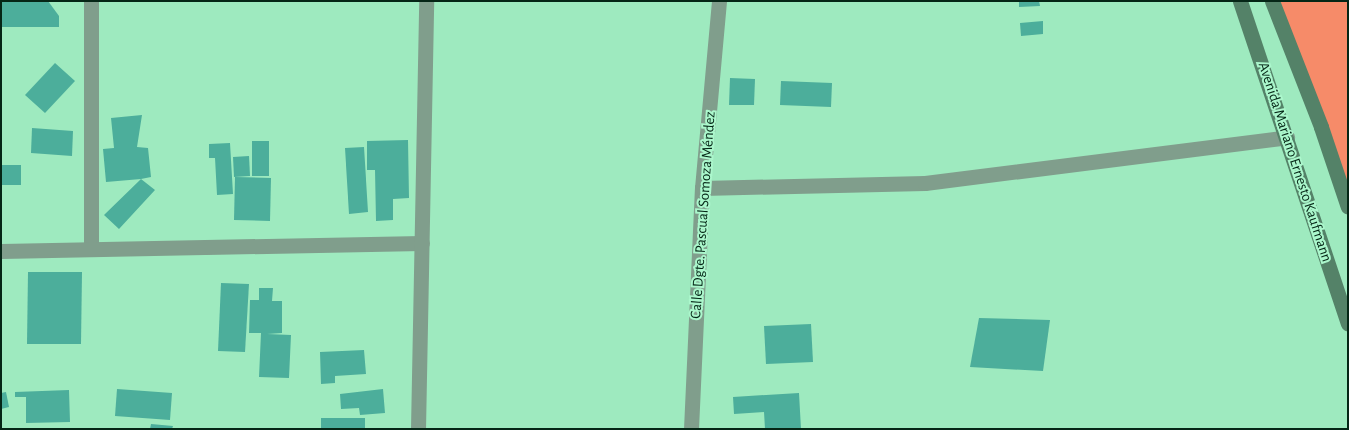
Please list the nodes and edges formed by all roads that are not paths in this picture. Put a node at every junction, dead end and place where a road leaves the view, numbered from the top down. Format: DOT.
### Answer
graph roads {
  1 [pos="91,1"];
  2 [pos="426,1"];
  3 [pos="719,1"];
  4 [pos="1240,1"];
  5 [pos="1272,1"];
  6 [pos="1287,137"];
  7 [pos="702,188"];
  8 [pos="1348,207"];
  9 [pos="422,244"];
  10 [pos="91,249"];
  11 [pos="1,251"];
  12 [pos="1348,323"];
  13 [pos="418,429"];
  14 [pos="691,429"];
  1 -- 10 [label="street"];
  2 -- 9 [label="street"];
  3 -- 7 [label="street, Calle Dgte. Pascual Somoza Méndez"];
  4 -- 6 [label="main road, Avenida Mariano Ernesto Kaufmann"];
  5 -- 8 [label="main road, Avenida Mariano Ernesto Kaufmann"];
  6 -- 7 [label="street"];
  6 -- 12 [label="main road, Avenida Mariano Ernesto Kaufmann"];
  7 -- 14 [label="street, Calle Dgte. Pascual Somoza Méndez"];
  9 -- 10 [label="street"];
  9 -- 13 [label="street"];
  10 -- 11 [label="street"];
}
